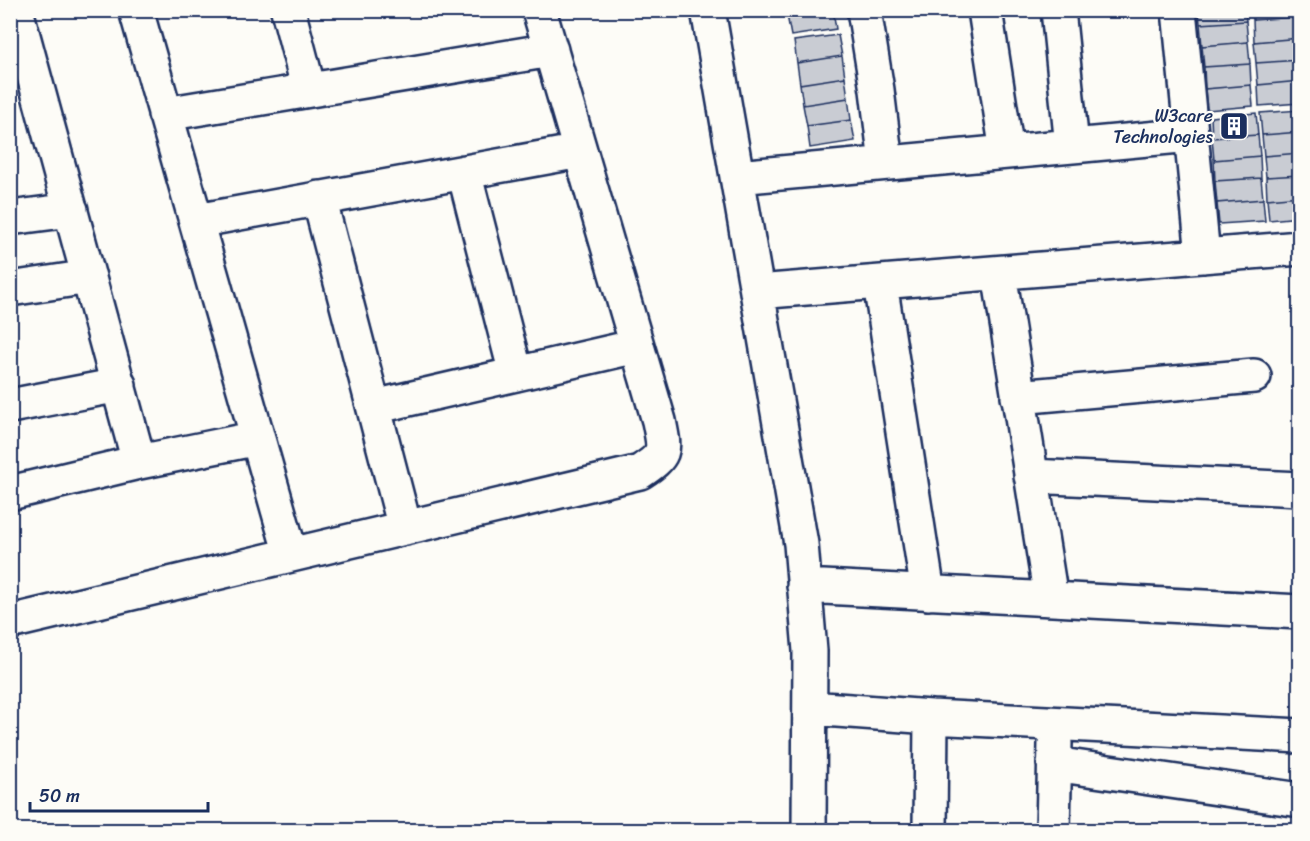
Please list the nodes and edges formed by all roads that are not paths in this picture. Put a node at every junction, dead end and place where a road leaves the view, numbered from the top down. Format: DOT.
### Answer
graph roads {
  1 [pos="16,10"];
  2 [pos="136,10"];
  3 [pos="288,10"];
  4 [pos="539,10"];
  5 [pos="708,10"];
  6 [pos="864,10"];
  7 [pos="986,10"];
  8 [pos="1058,10"];
  9 [pos="1179,10"];
  10 [pos="551,50"];
  11 [pos="23,81"];
  12 [pos="309,90"];
  13 [pos="165,114"];
  14 [pos="1191,135"];
  15 [pos="1072,146"];
  16 [pos="580,151"];
  17 [pos="1007,152"];
  18 [pos="886,163"];
  19 [pos="464,172"];
  20 [pos="737,177"];
  21 [pos="319,198"];
  22 [pos="71,210"];
  23 [pos="10,218"];
  24 [pos="196,221"];
  25 [pos="1299,249"];
  26 [pos="1203,256"];
  27 [pos="999,273"];
  28 [pos="89,277"];
  29 [pos="880,283"];
  30 [pos="10,289"];
  31 [pos="757,292"];
  32 [pos="637,346"];
  33 [pos="516,374"];
  34 [pos="1254,376"];
  35 [pos="118,385"];
  36 [pos="1018,398"];
  37 [pos="10,406"];
  38 [pos="374,406"];
  39 [pos="258,438"];
  40 [pos="140,462"];
  41 [pos="1031,476"];
  42 [pos="1299,489"];
  43 [pos="10,493"];
  44 [pos="405,528"];
  45 [pos="291,555"];
  46 [pos="804,586"];
  47 [pos="928,593"];
  48 [pos="1051,599"];
  49 [pos="1299,612"];
  50 [pos="10,622"];
  51 [pos="810,708"];
  52 [pos="931,717"];
  53 [pos="1056,723"];
  54 [pos="1299,736"];
  55 [pos="1054,764"];
  56 [pos="1299,800"];
  57 [pos="809,831"];
  58 [pos="930,831"];
  59 [pos="1053,831"];
  1 -- 11 [label="street"];
  2 -- 13 [label="street"];
  3 -- 12 [label="street"];
  4 -- 10 [label="street"];
  5 -- 20 [label="street"];
  6 -- 18 [label="street"];
  7 -- 17 [label="street"];
  8 -- 15 [label="street"];
  9 -- 14 [label="street"];
  10 -- 12 [label="street"];
  10 -- 16 [label="street"];
  11 -- 22 [label="street"];
  12 -- 13 [label="street"];
  13 -- 24 [label="street"];
  14 -- 15 [label="street"];
  14 -- 26 [label="street"];
  15 -- 17 [label="street"];
  16 -- 19 [label="street"];
  16 -- 32 [label="street"];
  17 -- 18 [label="street"];
  18 -- 20 [label="street"];
  19 -- 21 [label="street"];
  19 -- 33 [label="street"];
  20 -- 31 [label="street"];
  21 -- 24 [label="street"];
  21 -- 38 [label="street"];
  22 -- 23 [label="street"];
  22 -- 28 [label="street"];
  24 -- 39 [label="street"];
  25 -- 26 [label="street"];
  26 -- 27 [label="street"];
  27 -- 29 [label="street"];
  27 -- 36 [label="street"];
  28 -- 30 [label="street"];
  28 -- 35 [label="street"];
  29 -- 31 [label="street"];
  29 -- 47 [label="street"];
  31 -- 46 [label="street"];
  32 -- 33 [label="street"];
  32 -- 44 [label="street"];
  33 -- 38 [label="street"];
  34 -- 36 [label="street"];
  35 -- 37 [label="street"];
  35 -- 40 [label="street"];
  36 -- 41 [label="street"];
  38 -- 44 [label="street"];
  39 -- 40 [label="street"];
  39 -- 45 [label="street"];
  40 -- 43 [label="street"];
  41 -- 42 [label="street"];
  41 -- 48 [label="street"];
  44 -- 45 [label="street"];
  45 -- 50 [label="street"];
  46 -- 47 [label="street"];
  46 -- 51 [label="street"];
  47 -- 48 [label="street"];
  48 -- 49 [label="street"];
  51 -- 52 [label="street"];
  51 -- 57 [label="street"];
  52 -- 53 [label="street"];
  52 -- 58 [label="street"];
  53 -- 54 [label="street"];
  53 -- 55 [label="street"];
  55 -- 56 [label="street"];
  55 -- 59 [label="street"];
}
